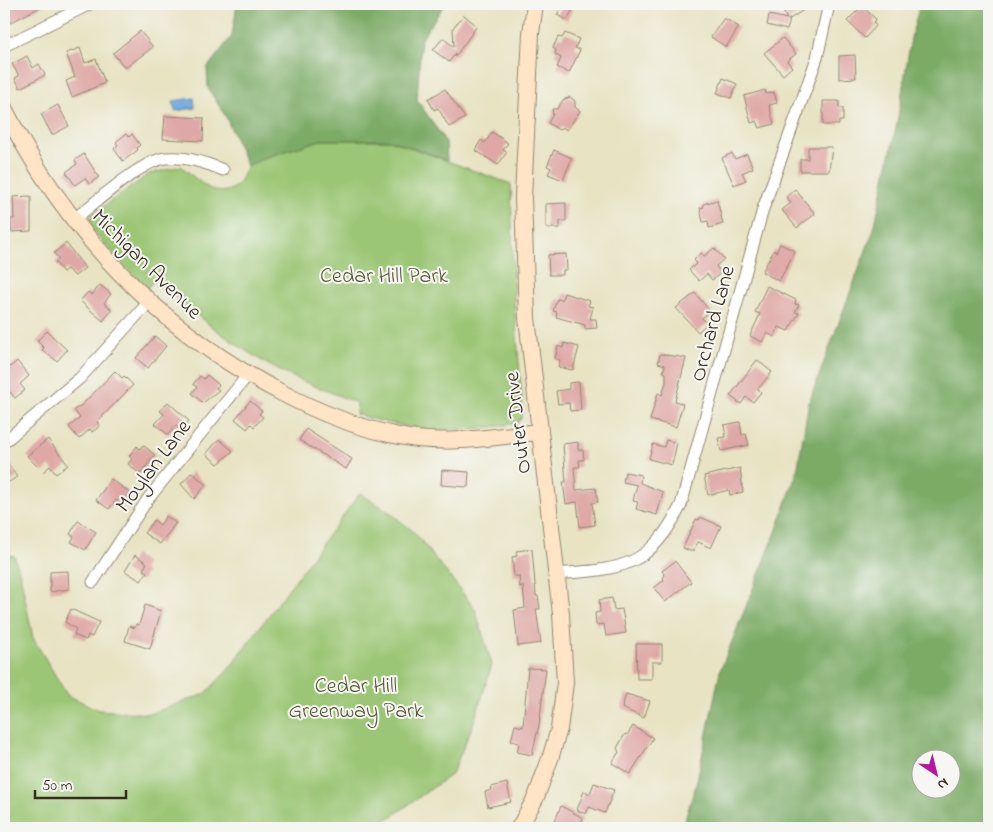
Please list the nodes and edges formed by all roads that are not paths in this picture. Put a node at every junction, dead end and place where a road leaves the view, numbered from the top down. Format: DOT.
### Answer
graph roads {
  1 [pos="90,4"];
  2 [pos="535,4"];
  3 [pos="829,4"];
  4 [pos="4,46"];
  5 [pos="4,108"];
  6 [pos="223,170"];
  7 [pos="72,220"];
  8 [pos="149,302"];
  9 [pos="246,376"];
  10 [pos="538,432"];
  11 [pos="4,442"];
  12 [pos="555,574"];
  13 [pos="93,582"];
  14 [pos="519,828"];
  1 -- 4 [label="street"];
  2 -- 10 [label="street, Outer Drive"];
  3 -- 12 [label="street, Orchard Lane"];
  5 -- 7 [label="street, Michigan Avenue"];
  6 -- 7 [label="street"];
  7 -- 8 [label="street, Michigan Avenue"];
  8 -- 9 [label="street, Michigan Avenue"];
  8 -- 11 [label="street"];
  9 -- 10 [label="street, Michigan Avenue"];
  9 -- 13 [label="street, Moylan Lane"];
  10 -- 12 [label="street, Outer Drive"];
  12 -- 14 [label="street, Outer Drive"];
}
